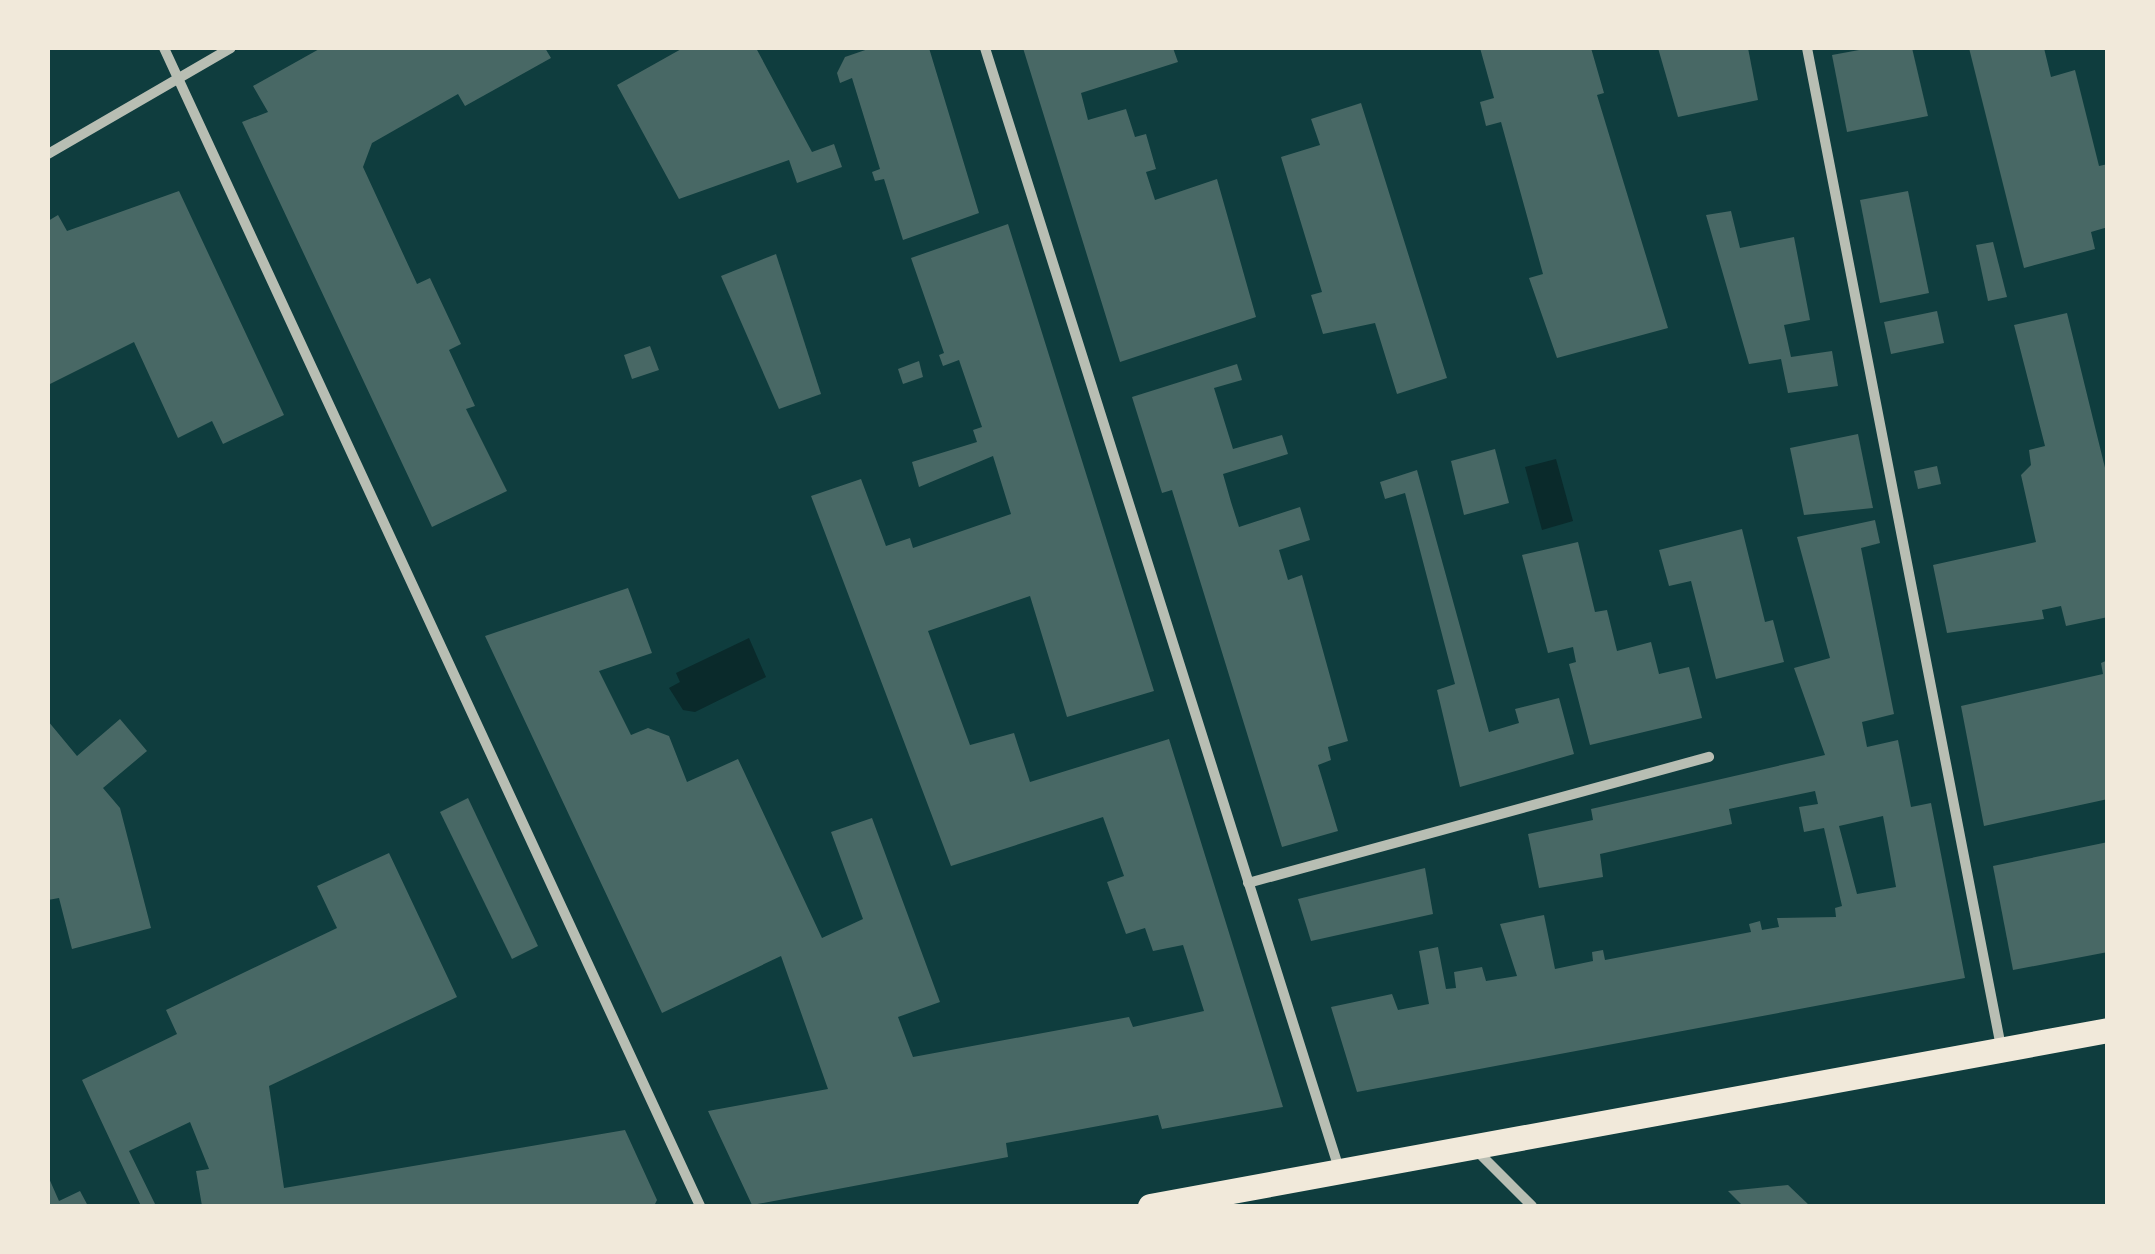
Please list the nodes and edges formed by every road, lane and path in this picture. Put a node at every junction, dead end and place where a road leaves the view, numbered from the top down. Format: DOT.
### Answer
graph roads {
  1 [pos="164,48"];
  2 [pos="231,48"];
  3 [pos="984,48"];
  4 [pos="1807,48"];
  5 [pos="178,78"];
  6 [pos="48,154"];
  7 [pos="1709,757"];
  8 [pos="1248,883"];
  9 [pos="2106,1030"];
  10 [pos="2002,1048"];
  11 [pos="1475,1149"];
  12 [pos="1340,1173"];
  13 [pos="700,1206"];
  14 [pos="1150,1206"];
  15 [pos="1532,1206"];
  1 -- 5 [label="street"];
  2 -- 5 [label="street"];
  3 -- 8 [label="street"];
  4 -- 10 [label="street"];
  5 -- 6 [label="street"];
  5 -- 13 [label="street"];
  7 -- 8 [label="street"];
  8 -- 12 [label="street"];
  9 -- 10 [label="main road"];
  10 -- 11 [label="main road"];
  11 -- 12 [label="main road"];
  11 -- 15 [label="street"];
  12 -- 14 [label="main road"];
}
